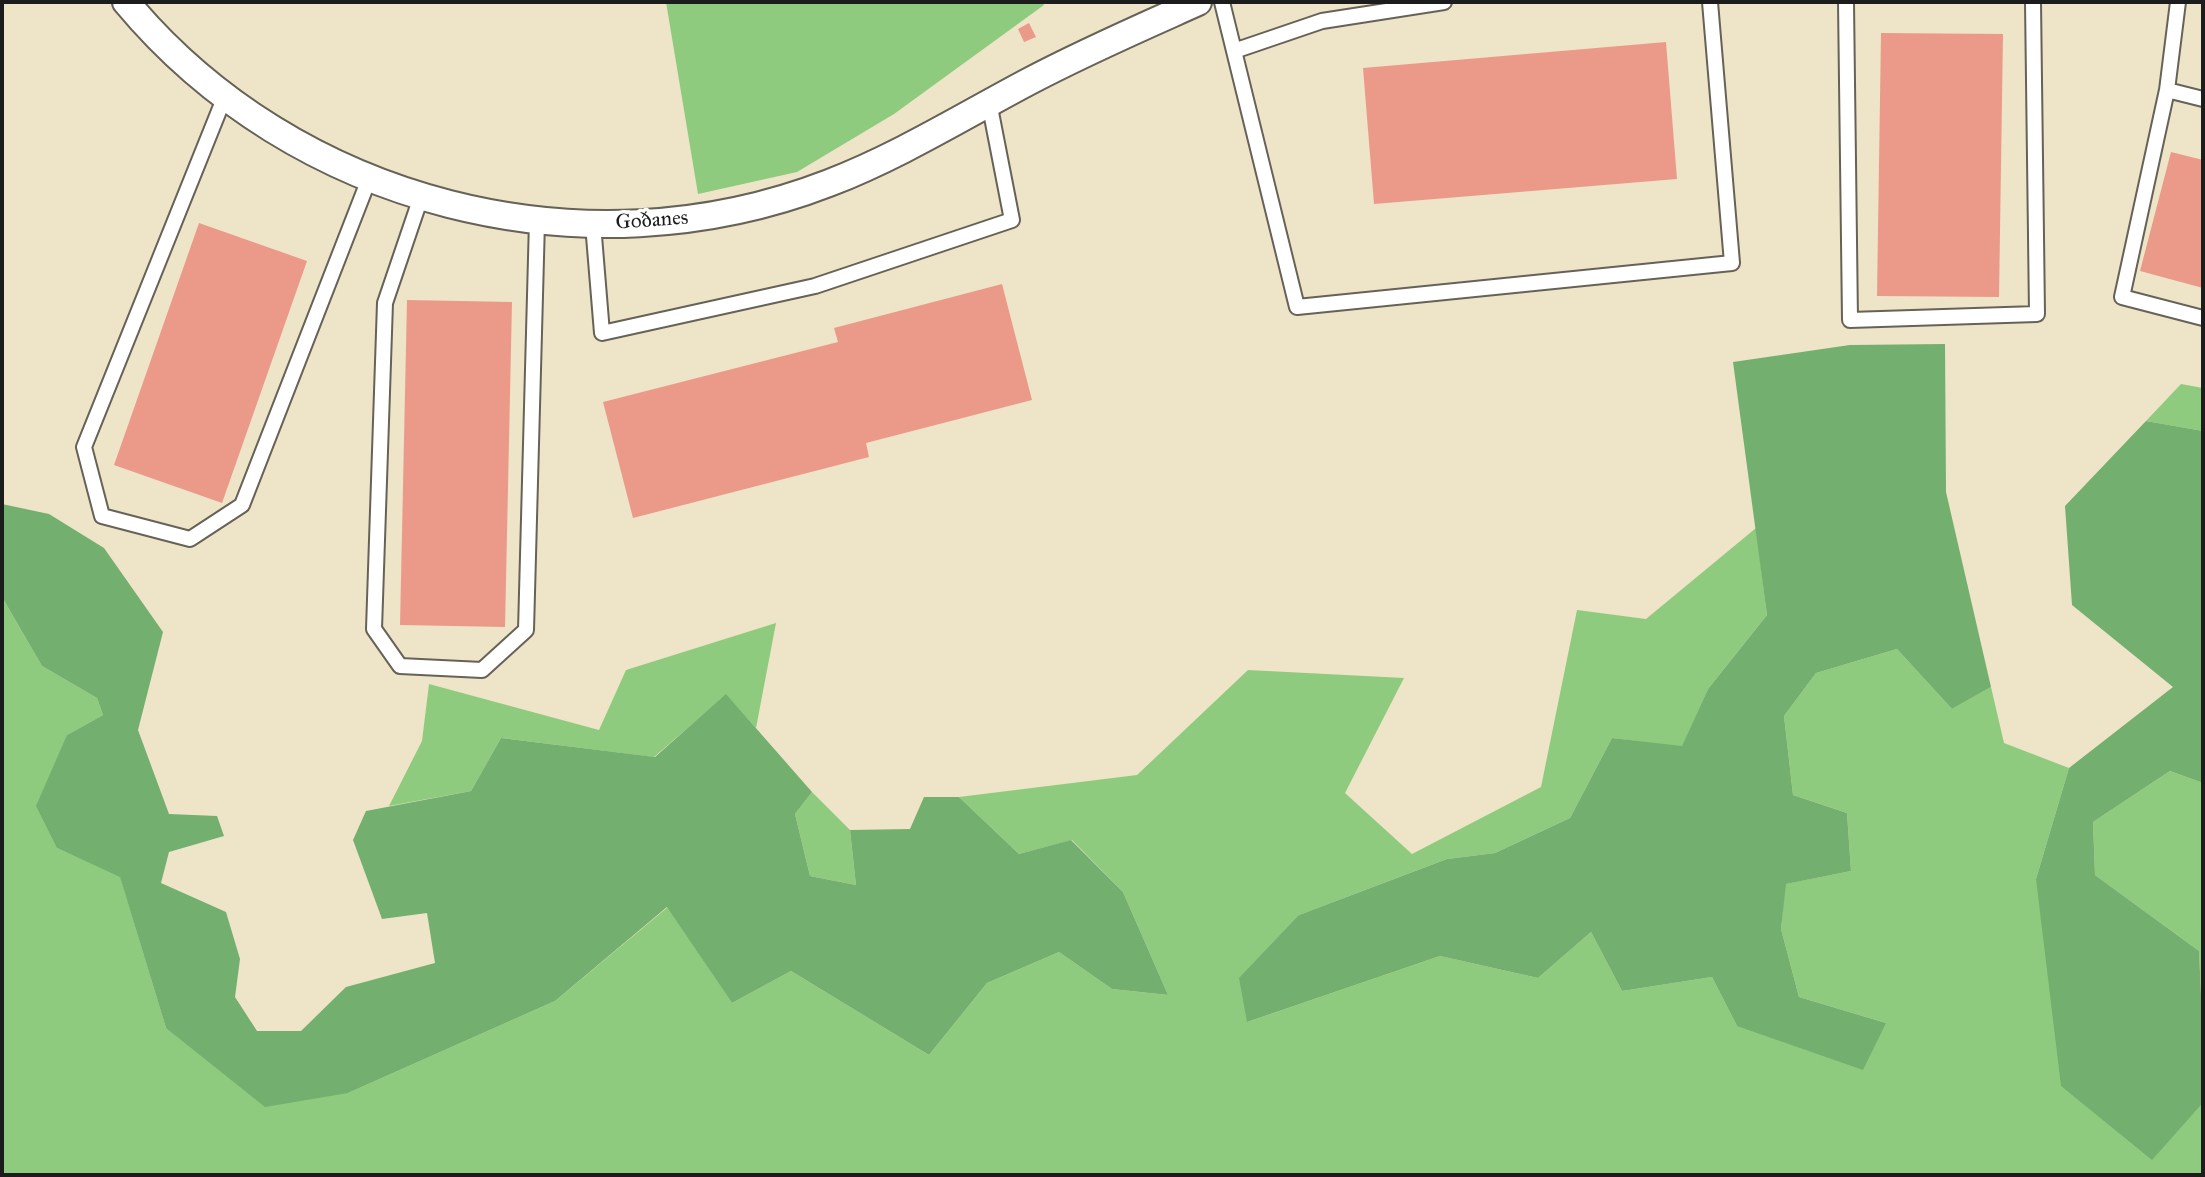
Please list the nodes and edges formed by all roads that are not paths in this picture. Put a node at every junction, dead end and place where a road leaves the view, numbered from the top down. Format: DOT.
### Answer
graph roads {
  1 [pos="126,2"];
  2 [pos="1198,2"];
  3 [pos="1222,2"];
  4 [pos="1444,2"];
  5 [pos="1710,2"];
  6 [pos="1846,2"];
  7 [pos="2033,2"];
  8 [pos="2178,2"];
  9 [pos="1234,51"];
  10 [pos="2167,90"];
  11 [pos="225,96"];
  12 [pos="2203,99"];
  13 [pos="989,102"];
  14 [pos="369,179"];
  15 [pos="421,197"];
  16 [pos="537,221"];
  17 [pos="593,224"];
  18 [pos="2203,318"];
  1 -- 11 [label="street, Goðanes"];
  2 -- 13 [label="street, Goðanes"];
  3 -- 9 [label="lane"];
  4 -- 9 [label="lane"];
  5 -- 9 [label="lane"];
  6 -- 7 [label="lane"];
  8 -- 10 [label="lane"];
  10 -- 12 [label="lane"];
  10 -- 18 [label="lane"];
  11 -- 14 [label="street, Goðanes"];
  11 -- 14 [label="lane"];
  13 -- 17 [label="street, Goðanes"];
  13 -- 17 [label="lane"];
  14 -- 15 [label="street, Goðanes"];
  15 -- 16 [label="street, Goðanes"];
  15 -- 16 [label="lane"];
  16 -- 17 [label="street, Goðanes"];
}
